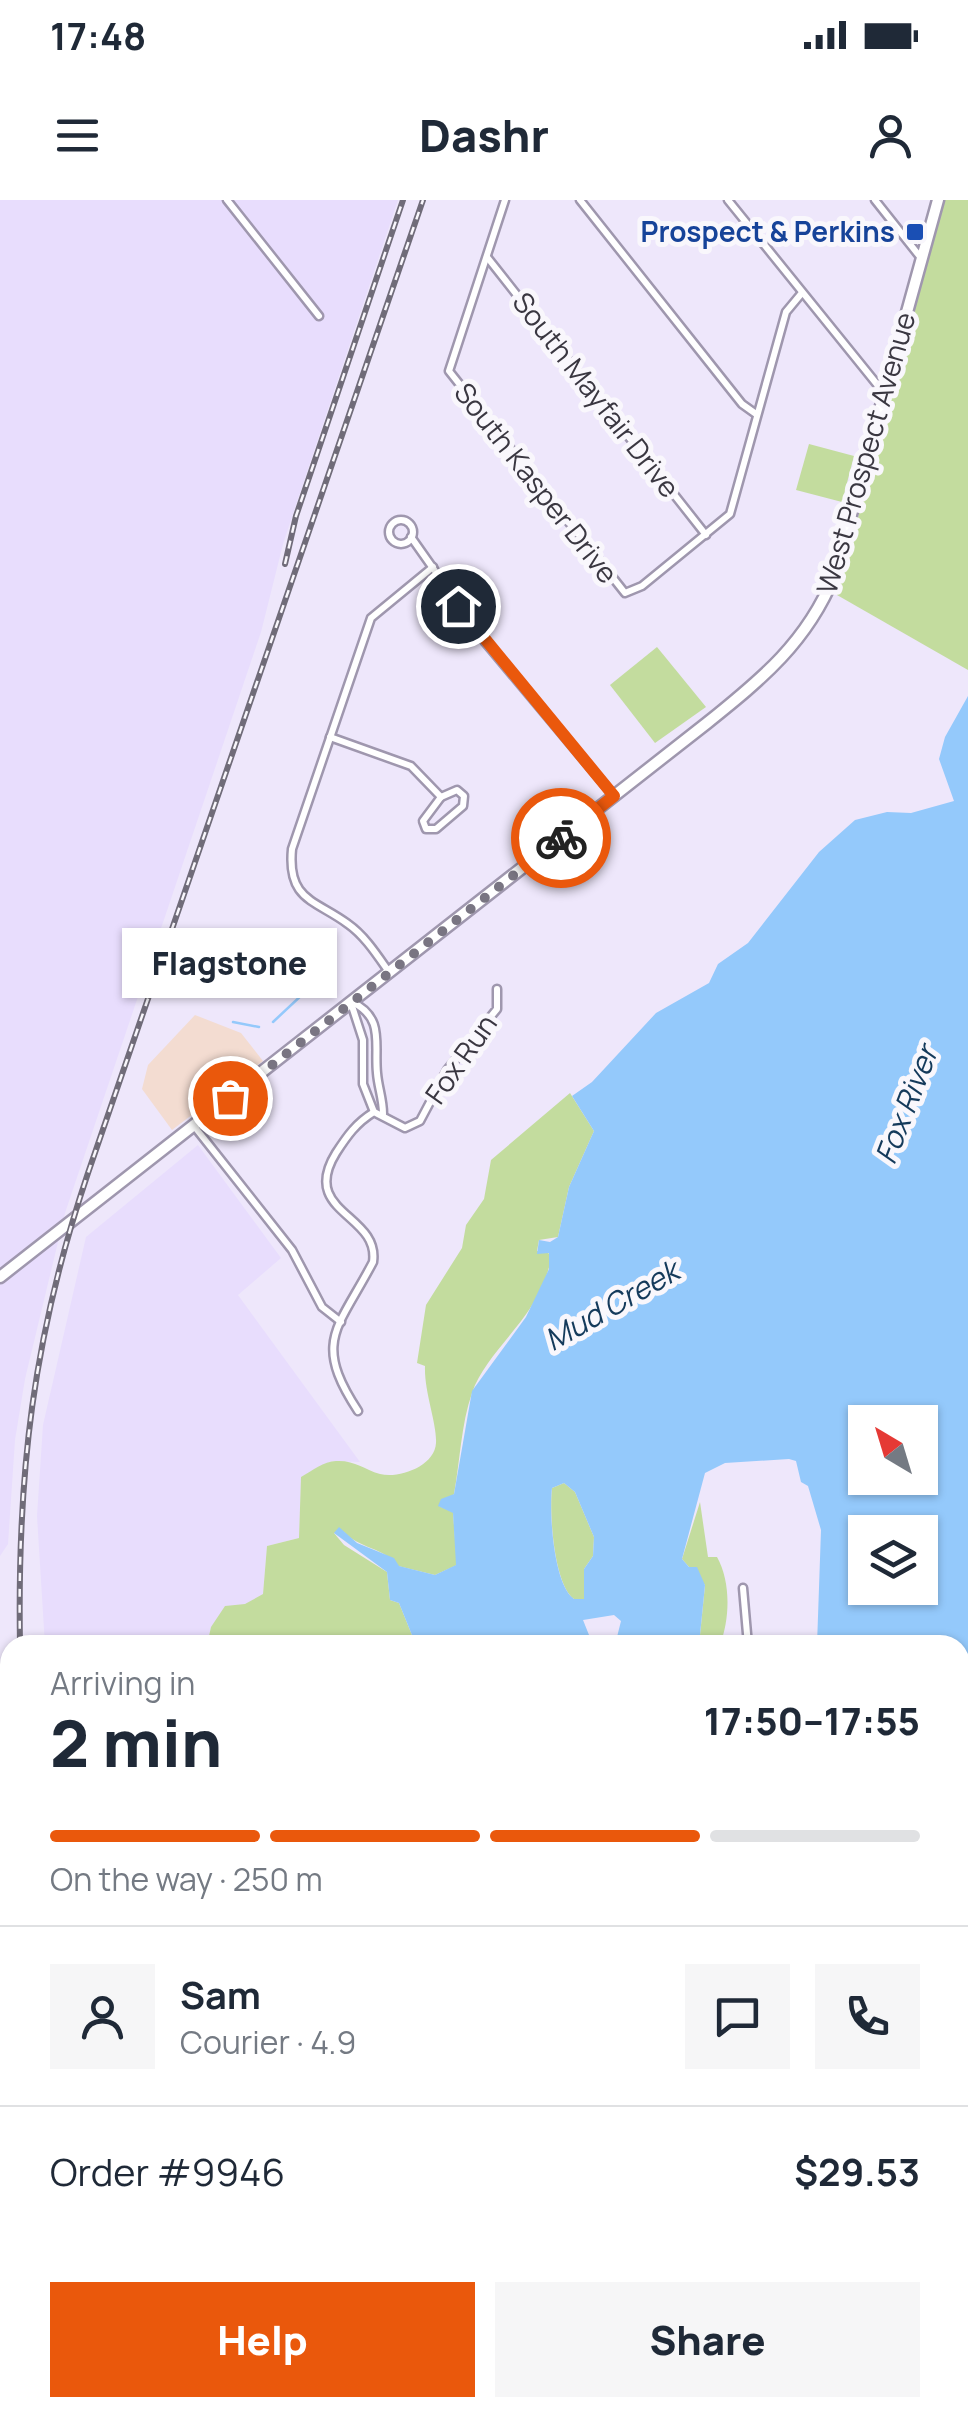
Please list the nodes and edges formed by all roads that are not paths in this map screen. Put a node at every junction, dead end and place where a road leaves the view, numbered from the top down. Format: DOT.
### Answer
graph roads {
  1 [pos="227,200"];
  2 [pos="505,200"];
  3 [pos="580,200"];
  4 [pos="728,200"];
  5 [pos="876,200"];
  6 [pos="938,200"];
  7 [pos="486,256"];
  8 [pos="922,258"];
  9 [pos="802,294"];
  10 [pos="319,316"];
  11 [pos="884,393"];
  12 [pos="756,414"];
  13 [pos="706,536"];
  14 [pos="411,537"];
  15 [pos="433,567"];
  16 [pos="330,737"];
  17 [pos="614,796"];
  18 [pos="442,797"];
  19 [pos="389,972"];
  20 [pos="497,989"];
  21 [pos="351,1002"];
  22 [pos="374,1112"];
  23 [pos="384,1114"];
  24 [pos="194,1126"];
  25 [pos="0,1277"];
  26 [pos="341,1322"];
  27 [pos="358,1411"];
  28 [pos="743,1588"];
  29 [pos="747,1635"];
  1 -- 10 [label="street"];
  2 -- 7 [label="street"];
  3 -- 12 [label="street"];
  4 -- 9 [label="street"];
  5 -- 8 [label="street"];
  6 -- 8 [label="main road, West Prospect Avenue"];
  7 -- 13 [label="street, South Mayfair Drive"];
  7 -- 13 [label="street, South Kasper Drive"];
  8 -- 11 [label="main road, West Prospect Avenue"];
  9 -- 11 [label="street"];
  9 -- 12 [label="street"];
  11 -- 17 [label="main road, West Prospect Avenue"];
  12 -- 13 [label="street"];
  14 -- 15 [label="street"];
  15 -- 16 [label="street"];
  15 -- 17 [label="street"];
  16 -- 18 [label="street"];
  16 -- 19 [label="street"];
  17 -- 19 [label="main road, West Prospect Avenue"];
  18 -- 18 [label="street"];
  19 -- 21 [label="main road, West Prospect Avenue"];
  20 -- 23 [label="street, Fox Run"];
  21 -- 22 [label="street"];
  21 -- 23 [label="street"];
  21 -- 24 [label="main road, West Prospect Avenue"];
  22 -- 23 [label="street, Fox Run"];
  22 -- 26 [label="street"];
  24 -- 25 [label="main road, West Prospect Avenue"];
  24 -- 26 [label="street"];
  26 -- 27 [label="street"];
  28 -- 29 [label="street"];
}
